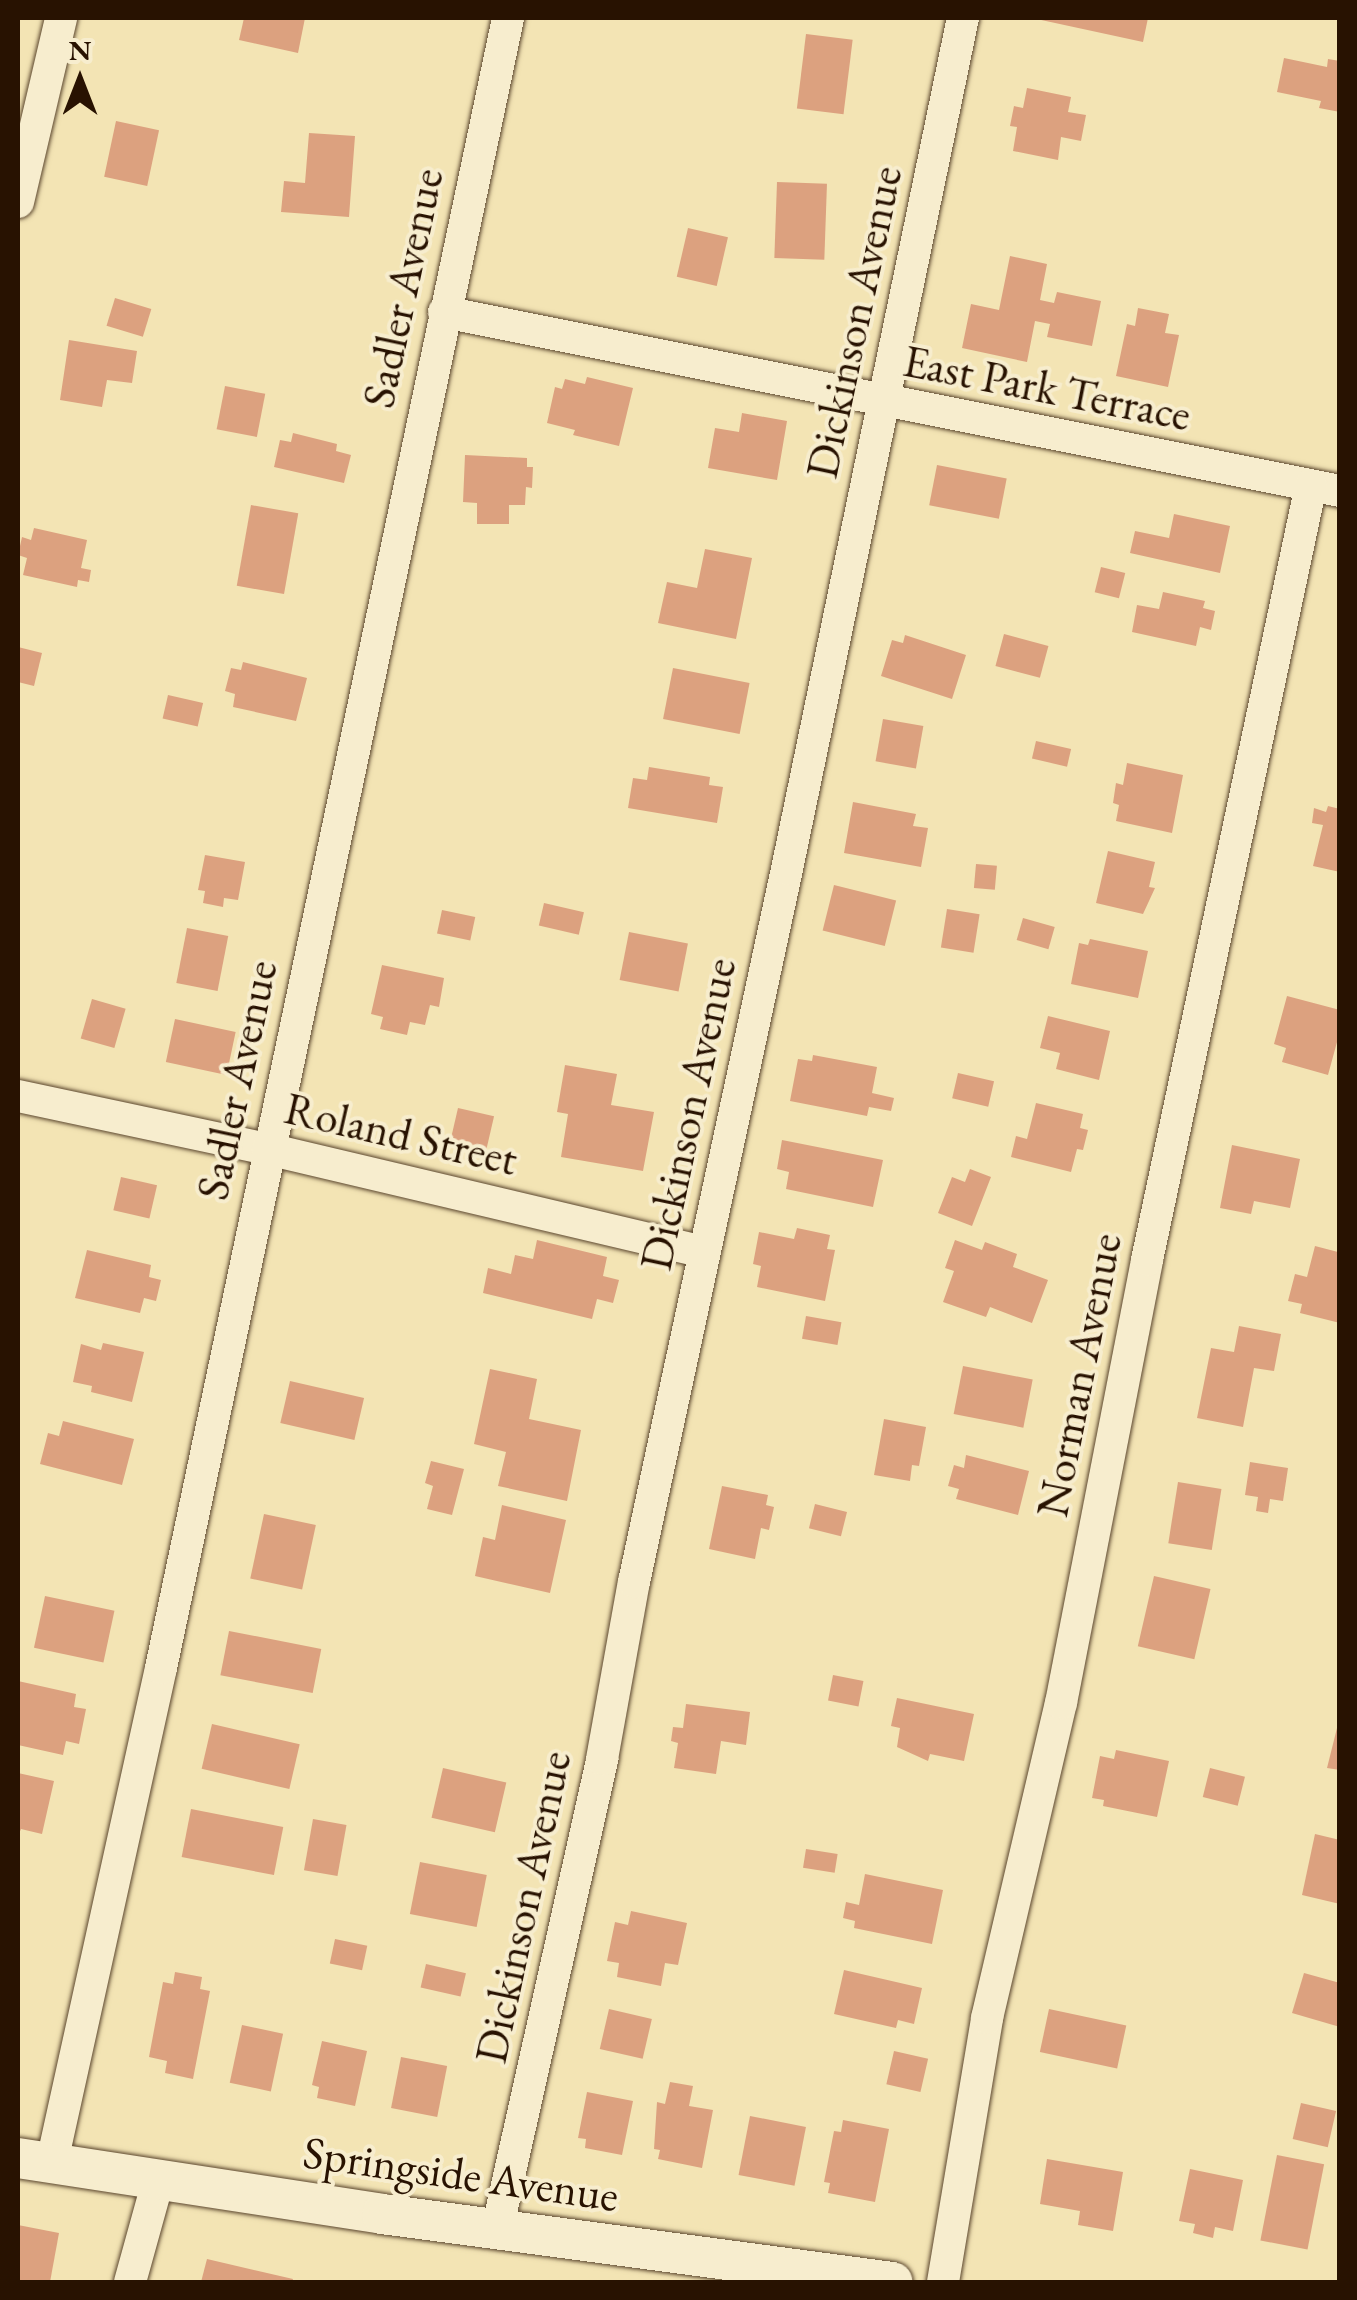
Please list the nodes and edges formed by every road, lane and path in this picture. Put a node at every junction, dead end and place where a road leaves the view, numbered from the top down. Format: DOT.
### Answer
graph roads {
  1 [pos="61,18"];
  2 [pos="508,18"];
  3 [pos="963,18"];
  4 [pos="18,202"];
  5 [pos="444,312"];
  6 [pos="884,401"];
  7 [pos="1325,488"];
  8 [pos="18,1096"];
  9 [pos="268,1149"];
  10 [pos="704,1252"];
  11 [pos="35,2160"];
  12 [pos="158,2181"];
  13 [pos="498,2230"];
  14 [pos="697,2270"];
  15 [pos="130,2282"];
  16 [pos="892,2282"];
  17 [pos="943,2282"];
  1 -- 4 [label="street"];
  2 -- 5 [label="street, Sadler Avenue"];
  3 -- 6 [label="street, Dickinson Avenue"];
  5 -- 6 [label="street, East Park Terrace"];
  5 -- 9 [label="street, Sadler Avenue"];
  6 -- 7 [label="street, East Park Terrace"];
  6 -- 10 [label="street, Dickinson Avenue"];
  7 -- 17 [label="street, Norman Avenue"];
  8 -- 9 [label="street, Roland Street"];
  9 -- 10 [label="street, Roland Street"];
  9 -- 11 [label="street, Sadler Avenue"];
  10 -- 13 [label="street, Dickinson Avenue"];
  11 -- 12 [label="street, Springside Avenue"];
  12 -- 13 [label="street, Springside Avenue"];
  12 -- 15 [label="street"];
  13 -- 14 [label="street, Springside Avenue"];
  14 -- 16 [label="street, Springside Avenue"];
}
